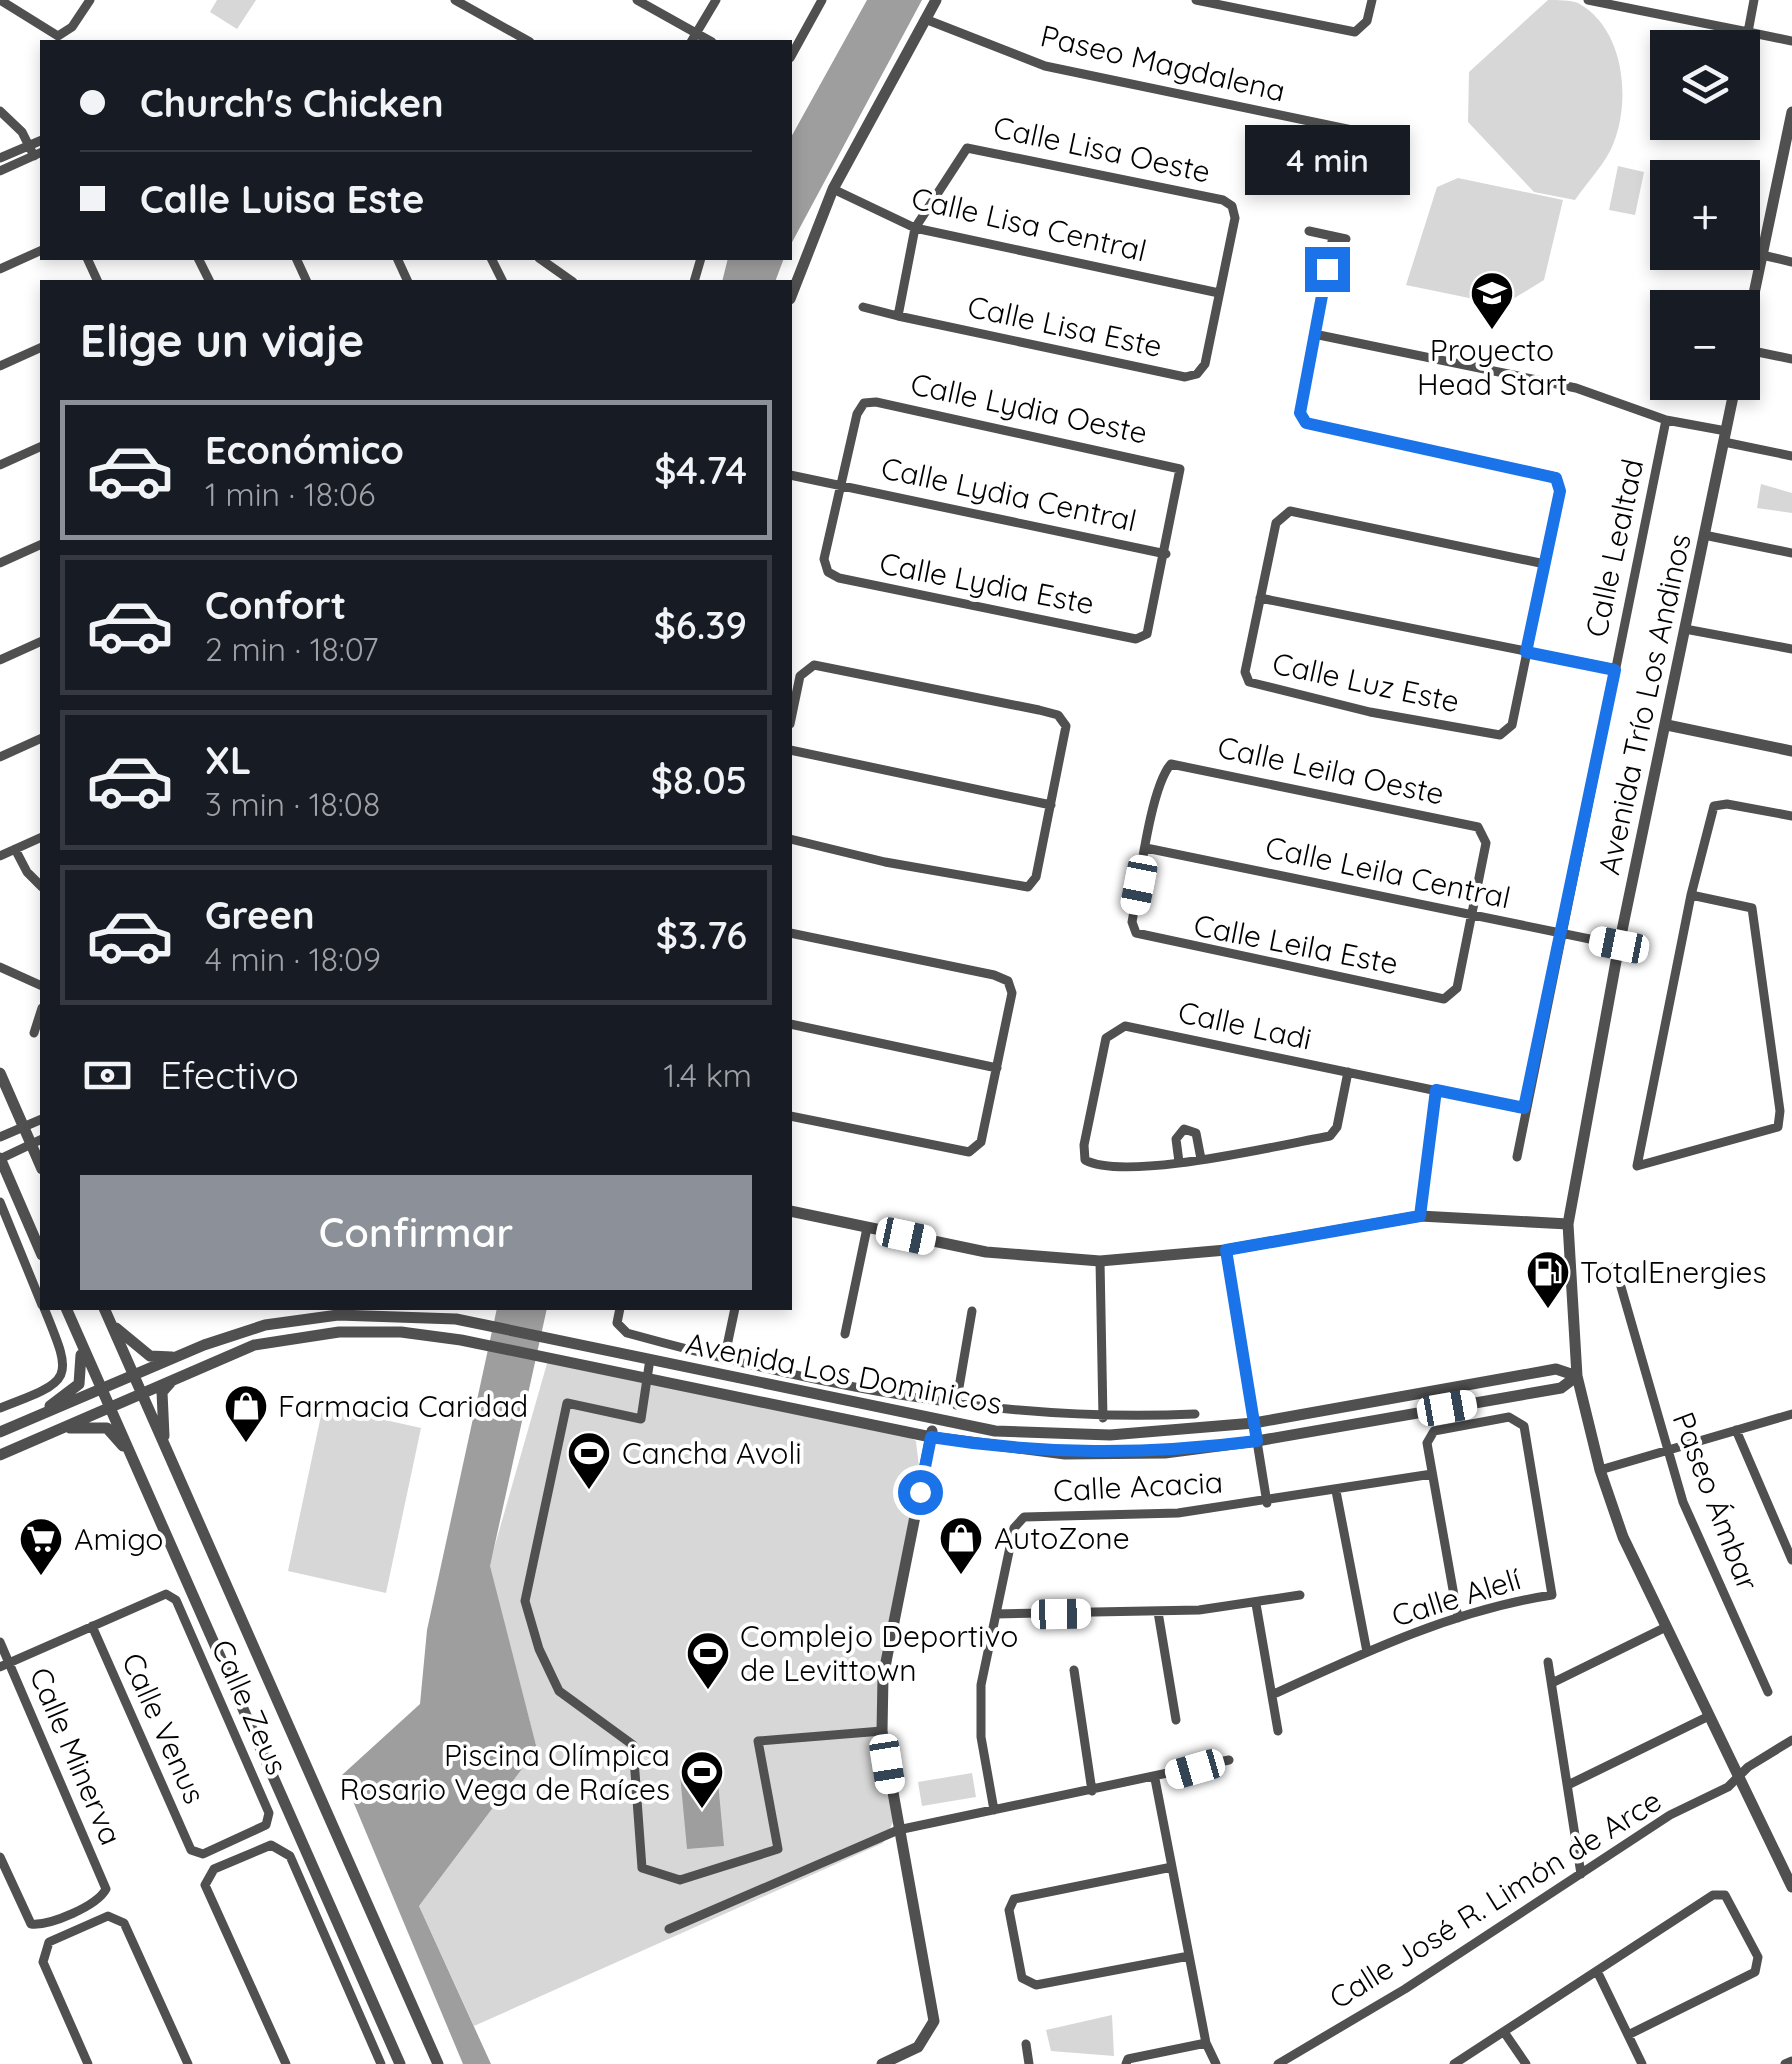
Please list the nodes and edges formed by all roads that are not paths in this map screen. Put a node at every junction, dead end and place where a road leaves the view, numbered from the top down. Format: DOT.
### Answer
graph roads {
  1 [pos="0,0"];
  2 [pos="90,0"];
  3 [pos="455,0"];
  4 [pos="637,0"];
  5 [pos="716,0"];
  6 [pos="822,0"];
  7 [pos="936,0"];
  8 [pos="1196,0"];
  9 [pos="1372,0"];
  10 [pos="1588,0"];
  11 [pos="1754,0"];
  12 [pos="925,19"];
  13 [pos="1738,30"];
  14 [pos="1748,30"];
  15 [pos="1760,34"];
  16 [pos="693,38"];
  17 [pos="526,40"];
  18 [pos="1792,41"];
  19 [pos="792,54"];
  20 [pos="0,111"];
  21 [pos="1792,112"];
  22 [pos="1395,139"];
  23 [pos="40,141"];
  24 [pos="30,145"];
  25 [pos="38,154"];
  26 [pos="0,158"];
  27 [pos="0,171"];
  28 [pos="833,189"];
  29 [pos="915,228"];
  30 [pos="1308,231"];
  31 [pos="1333,236"];
  32 [pos="1346,239"];
  33 [pos="40,251"];
  34 [pos="1762,255"];
  35 [pos="542,260"];
  36 [pos="1792,262"];
  37 [pos="0,269"];
  38 [pos="571,280"];
  39 [pos="1755,290"];
  40 [pos="1219,293"];
  41 [pos="792,295"];
  42 [pos="863,307"];
  43 [pos="898,316"];
  44 [pos="1314,334"];
  45 [pos="40,348"];
  46 [pos="1760,353"];
  47 [pos="1792,359"];
  48 [pos="0,366"];
  49 [pos="1732,400"];
  50 [pos="1666,420"];
  51 [pos="1725,437"];
  52 [pos="40,447"];
  53 [pos="1792,456"];
  54 [pos="0,464"];
  55 [pos="792,474"];
  56 [pos="842,483"];
  57 [pos="1704,535"];
  58 [pos="40,545"];
  59 [pos="1166,554"];
  60 [pos="1792,554"];
  61 [pos="0,563"];
  62 [pos="1544,564"];
  63 [pos="1260,598"];
  64 [pos="1685,629"];
  65 [pos="40,642"];
  66 [pos="1792,650"];
  67 [pos="1526,652"];
  68 [pos="0,660"];
  69 [pos="1615,670"];
  70 [pos="792,714"];
  71 [pos="1668,725"];
  72 [pos="40,739"];
  73 [pos="792,750"];
  74 [pos="1792,751"];
  75 [pos="0,756"];
  76 [pos="1051,806"];
  77 [pos="1792,816"];
  78 [pos="40,838"];
  79 [pos="792,839"];
  80 [pos="1146,848"];
  81 [pos="15,849"];
  82 [pos="0,856"];
  83 [pos="40,884"];
  84 [pos="1691,895"];
  85 [pos="1472,915"];
  86 [pos="792,933"];
  87 [pos="1560,933"];
  88 [pos="1619,945"];
  89 [pos="0,967"];
  90 [pos="40,985"];
  91 [pos="40,1014"];
  92 [pos="792,1024"];
  93 [pos="34,1033"];
  94 [pos="997,1068"];
  95 [pos="1348,1072"];
  96 [pos="0,1073"];
  97 [pos="1436,1090"];
  98 [pos="1524,1108"];
  99 [pos="792,1116"];
  100 [pos="40,1120"];
  101 [pos="24,1127"];
  102 [pos="0,1137"];
  103 [pos="37,1142"];
  104 [pos="1517,1157"];
  105 [pos="0,1159"];
  106 [pos="1202,1159"];
  107 [pos="1179,1162"];
  108 [pos="0,1202"];
  109 [pos="792,1212"];
  110 [pos="1420,1216"];
  111 [pos="1568,1224"];
  112 [pos="867,1228"];
  113 [pos="40,1250"];
  114 [pos="1226,1250"];
  115 [pos="1100,1261"];
  116 [pos="1615,1266"];
  117 [pos="40,1299"];
  118 [pos="45,1310"];
  119 [pos="67,1310"];
  120 [pos="105,1310"];
  121 [pos="620,1310"];
  122 [pos="735,1310"];
  123 [pos="338,1311"];
  124 [pos="972,1311"];
  125 [pos="110,1322"];
  126 [pos="74,1326"];
  127 [pos="845,1334"];
  128 [pos="176,1357"];
  129 [pos="650,1359"];
  130 [pos="724,1360"];
  131 [pos="133,1375"];
  132 [pos="1577,1376"];
  133 [pos="176,1377"];
  134 [pos="648,1378"];
  135 [pos="102,1389"];
  136 [pos="140,1392"];
  137 [pos="956,1405"];
  138 [pos="109,1406"];
  139 [pos="0,1408"];
  140 [pos="1195,1414"];
  141 [pos="1792,1414"];
  142 [pos="39,1415"];
  143 [pos="1104,1418"];
  144 [pos="935,1420"];
  145 [pos="1254,1422"];
  146 [pos="56,1430"];
  147 [pos="1736,1430"];
  148 [pos="0,1432"];
  149 [pos="931,1437"];
  150 [pos="1257,1441"];
  151 [pos="166,1450"];
  152 [pos="1664,1451"];
  153 [pos="0,1455"];
  154 [pos="131,1456"];
  155 [pos="1600,1470"];
  156 [pos="1432,1474"];
  157 [pos="1336,1491"];
  158 [pos="1267,1503"];
  159 [pos="1792,1560"];
  160 [pos="1300,1595"];
  161 [pos="1256,1604"];
  162 [pos="1158,1612"];
  163 [pos="996,1614"];
  164 [pos="1458,1618"];
  165 [pos="92,1626"];
  166 [pos="1666,1627"];
  167 [pos="0,1642"];
  168 [pos="1367,1652"];
  169 [pos="1548,1662"];
  170 [pos="4,1664"];
  171 [pos="1074,1670"];
  172 [pos="1552,1683"];
  173 [pos="1768,1692"];
  174 [pos="1274,1694"];
  175 [pos="1709,1716"];
  176 [pos="1176,1720"];
  177 [pos="1278,1731"];
  178 [pos="882,1732"];
  179 [pos="1792,1740"];
  180 [pos="1229,1760"];
  181 [pos="1739,1776"];
  182 [pos="1155,1779"];
  183 [pos="1568,1785"];
  184 [pos="1092,1791"];
  185 [pos="994,1810"];
  186 [pos="898,1830"];
  187 [pos="191,1850"];
  188 [pos="0,1857"];
  189 [pos="1172,1867"];
  190 [pos="1580,1874"];
  191 [pos="1792,1887"];
  192 [pos="668,1930"];
  193 [pos="1189,1956"];
  194 [pos="1597,1971"];
  195 [pos="1504,2032"];
  196 [pos="1628,2035"];
  197 [pos="1206,2043"];
  198 [pos="1026,2044"];
  199 [pos="88,2064"];
  200 [pos="188,2064"];
  201 [pos="286,2064"];
  202 [pos="381,2064"];
  203 [pos="400,2064"];
  204 [pos="438,2064"];
  205 [pos="882,2064"];
  206 [pos="1029,2064"];
  207 [pos="1126,2064"];
  208 [pos="1216,2064"];
  209 [pos="1278,2064"];
  210 [pos="1454,2064"];
  211 [pos="1526,2064"];
  212 [pos="1642,2064"];
  1 -- 2 [label="street"];
  3 -- 17 [label="street"];
  4 -- 16 [label="street"];
  5 -- 16 [label="street"];
  6 -- 19 [label="street"];
  7 -- 12 [label="street"];
  8 -- 9 [label="street"];
  10 -- 13 [label="street"];
  11 -- 14 [label="street"];
  12 -- 22 [label="street, Paseo Magdalena"];
  12 -- 28 [label="street"];
  15 -- 18 [label="street"];
  20 -- 24 [label="street"];
  21 -- 34 [label="street"];
  23 -- 24 [label="street"];
  24 -- 25 [label="street"];
  24 -- 26 [label="street"];
  25 -- 27 [label="street"];
  28 -- 29 [label="street, Calle Lisa Central"];
  28 -- 41 [label="street"];
  29 -- 40 [label="street, Calle Lisa Central"];
  29 -- 40 [label="street, Calle Lisa Oeste"];
  29 -- 43 [label="street"];
  30 -- 31 [label="street"];
  31 -- 32 [label="street"];
  31 -- 44 [label="street"];
  33 -- 37 [label="street"];
  34 -- 36 [label="street"];
  34 -- 39 [label="street"];
  35 -- 38 [label="street"];
  40 -- 43 [label="street, Calle Lisa Este"];
  42 -- 43 [label="street, Calle Lisa Este"];
  44 -- 50 [label="street"];
  44 -- 62 [label="street"];
  45 -- 48 [label="street"];
  46 -- 47 [label="street"];
  49 -- 51 [label="street, Avenida Trío Los Andinos"];
  50 -- 51 [label="street"];
  50 -- 69 [label="street, Calle Lealtad"];
  51 -- 53 [label="street"];
  51 -- 57 [label="street, Avenida Trío Los Andinos"];
  52 -- 54 [label="street"];
  55 -- 56 [label="street, Calle Lydia Central"];
  56 -- 59 [label="street, Calle Lydia Central"];
  56 -- 59 [label="street, Calle Lydia Oeste"];
  56 -- 59 [label="street, Calle Lydia Este"];
  57 -- 60 [label="street"];
  57 -- 64 [label="street, Avenida Trío Los Andinos"];
  58 -- 61 [label="street"];
  62 -- 63 [label="street"];
  62 -- 67 [label="street"];
  63 -- 67 [label="street"];
  63 -- 67 [label="street, Calle Luz Este"];
  64 -- 66 [label="street"];
  64 -- 71 [label="street, Avenida Trío Los Andinos"];
  65 -- 68 [label="street"];
  67 -- 69 [label="street"];
  69 -- 87 [label="street, Calle Lealtad"];
  70 -- 76 [label="street"];
  71 -- 74 [label="street"];
  71 -- 88 [label="street, Avenida Trío Los Andinos"];
  72 -- 75 [label="street"];
  73 -- 76 [label="street"];
  76 -- 79 [label="street"];
  77 -- 84 [label="street"];
  78 -- 81 [label="street"];
  80 -- 85 [label="street, Calle Leila Central"];
  80 -- 85 [label="street, Calle Leila Oeste"];
  80 -- 85 [label="street, Calle Leila Este"];
  81 -- 82 [label="street"];
  81 -- 83 [label="street"];
  84 -- 84 [label="street"];
  85 -- 87 [label="street, Calle Leila Central"];
  86 -- 94 [label="street"];
  87 -- 88 [label="street, Calle Leila Central"];
  87 -- 98 [label="street, Calle Lealtad"];
  88 -- 111 [label="street, Avenida Trío Los Andinos"];
  89 -- 90 [label="street"];
  91 -- 93 [label="street"];
  92 -- 94 [label="street"];
  94 -- 99 [label="street"];
  95 -- 97 [label="street, Calle Ladi"];
  95 -- 106 [label="street"];
  95 -- 107 [label="street, Calle Ladi"];
  96 -- 101 [label="street"];
  97 -- 98 [label="street, Calle Ladi"];
  97 -- 110 [label="street"];
  98 -- 104 [label="street, Calle Lealtad"];
  100 -- 101 [label="street"];
  101 -- 102 [label="street"];
  101 -- 103 [label="street"];
  103 -- 105 [label="street"];
  105 -- 113 [label="street"];
  106 -- 107 [label="street"];
  106 -- 107 [label="street"];
  108 -- 117 [label="street"];
  109 -- 112 [label="street"];
  110 -- 111 [label="street"];
  110 -- 114 [label="street"];
  111 -- 132 [label="street, Avenida Trío Los Andinos"];
  112 -- 115 [label="street"];
  112 -- 127 [label="street"];
  114 -- 115 [label="street"];
  114 -- 145 [label="street"];
  115 -- 143 [label="street"];
  116 -- 152 [label="street, Paseo Ámbar"];
  118 -- 139 [label="street"];
  119 -- 126 [label="street"];
  120 -- 125 [label="street"];
  121 -- 130 [label="street"];
  122 -- 130 [label="street"];
  123 -- 128 [label="street, Avenida Los Dominicos"];
  123 -- 129 [label="street, Avenida Los Dominicos"];
  124 -- 137 [label="street"];
  125 -- 128 [label="street"];
  125 -- 131 [label="street"];
  126 -- 135 [label="street"];
  126 -- 142 [label="street"];
  128 -- 131 [label="street, Avenida Los Dominicos"];
  129 -- 134 [label="street"];
  129 -- 144 [label="street, Avenida Los Dominicos"];
  130 -- 137 [label="street"];
  131 -- 135 [label="street, Avenida Los Dominicos"];
  131 -- 136 [label="street"];
  132 -- 145 [label="street, Avenida Los Dominicos"];
  132 -- 150 [label="street, Avenida Los Dominicos"];
  132 -- 155 [label="street, Avenida Trío Los Andinos"];
  133 -- 134 [label="street, Avenida Los Dominicos"];
  133 -- 136 [label="street, Avenida Los Dominicos"];
  133 -- 151 [label="street"];
  134 -- 149 [label="street, Avenida Los Dominicos"];
  134 -- 178 [label="street"];
  135 -- 138 [label="street"];
  135 -- 142 [label="street, Avenida Los Dominicos"];
  136 -- 138 [label="street, Avenida Los Dominicos"];
  136 -- 151 [label="street"];
  137 -- 143 [label="street"];
  138 -- 146 [label="street, Avenida Los Dominicos"];
  138 -- 154 [label="street"];
  140 -- 143 [label="street"];
  141 -- 147 [label="street"];
  142 -- 148 [label="street, Avenida Los Dominicos"];
  144 -- 145 [label="street, Avenida Los Dominicos"];
  144 -- 149 [label="street"];
  145 -- 150 [label="street"];
  146 -- 153 [label="street, Avenida Los Dominicos"];
  146 -- 154 [label="street"];
  147 -- 152 [label="street"];
  147 -- 159 [label="street"];
  149 -- 150 [label="street, Avenida Los Dominicos"];
  149 -- 178 [label="street"];
  150 -- 158 [label="street"];
  151 -- 204 [label="street"];
  152 -- 155 [label="street"];
  152 -- 173 [label="street, Paseo Ámbar"];
  154 -- 203 [label="street"];
  155 -- 166 [label="street, Avenida Trío Los Andinos"];
  156 -- 157 [label="street, Calle Acacia"];
  156 -- 164 [label="street"];
  156 -- 164 [label="street, Calle Alelí"];
  157 -- 158 [label="street, Calle Acacia"];
  157 -- 168 [label="street"];
  158 -- 163 [label="street, Calle Acacia"];
  160 -- 161 [label="street"];
  161 -- 162 [label="street"];
  161 -- 174 [label="street"];
  162 -- 163 [label="street"];
  162 -- 176 [label="street"];
  163 -- 185 [label="street, Calle Acacia"];
  164 -- 168 [label="street, Calle Alelí"];
  165 -- 170 [label="street"];
  165 -- 187 [label="street, Calle Venus"];
  165 -- 187 [label="street, Calle Zeus"];
  166 -- 172 [label="street"];
  166 -- 175 [label="street, Avenida Trío Los Andinos"];
  167 -- 170 [label="street, Calle Minerva"];
  168 -- 174 [label="street, Calle Alelí"];
  169 -- 172 [label="street"];
  170 -- 188 [label="street, Calle Minerva"];
  171 -- 184 [label="street"];
  172 -- 183 [label="street"];
  174 -- 177 [label="street"];
  175 -- 181 [label="street, Avenida Trío Los Andinos"];
  175 -- 183 [label="street"];
  178 -- 186 [label="street"];
  179 -- 181 [label="street, Calle José R. Limón de Arce"];
  180 -- 182 [label="street"];
  181 -- 190 [label="street, Calle José R. Limón de Arce"];
  181 -- 191 [label="street, Avenida Trío Los Andinos"];
  182 -- 184 [label="street"];
  182 -- 189 [label="street"];
  183 -- 190 [label="street"];
  184 -- 185 [label="street"];
  185 -- 186 [label="street"];
  186 -- 192 [label="street"];
  186 -- 205 [label="street"];
  189 -- 193 [label="street"];
  189 -- 193 [label="street"];
  190 -- 209 [label="street, Calle José R. Limón de Arce"];
  193 -- 197 [label="street"];
  194 -- 195 [label="street"];
  194 -- 196 [label="street"];
  194 -- 196 [label="street"];
  195 -- 210 [label="street"];
  195 -- 211 [label="street"];
  196 -- 212 [label="street"];
  197 -- 207 [label="street"];
  197 -- 208 [label="street"];
  198 -- 206 [label="street"];
  199 -- 200 [label="street"];
  201 -- 202 [label="street"];
}
